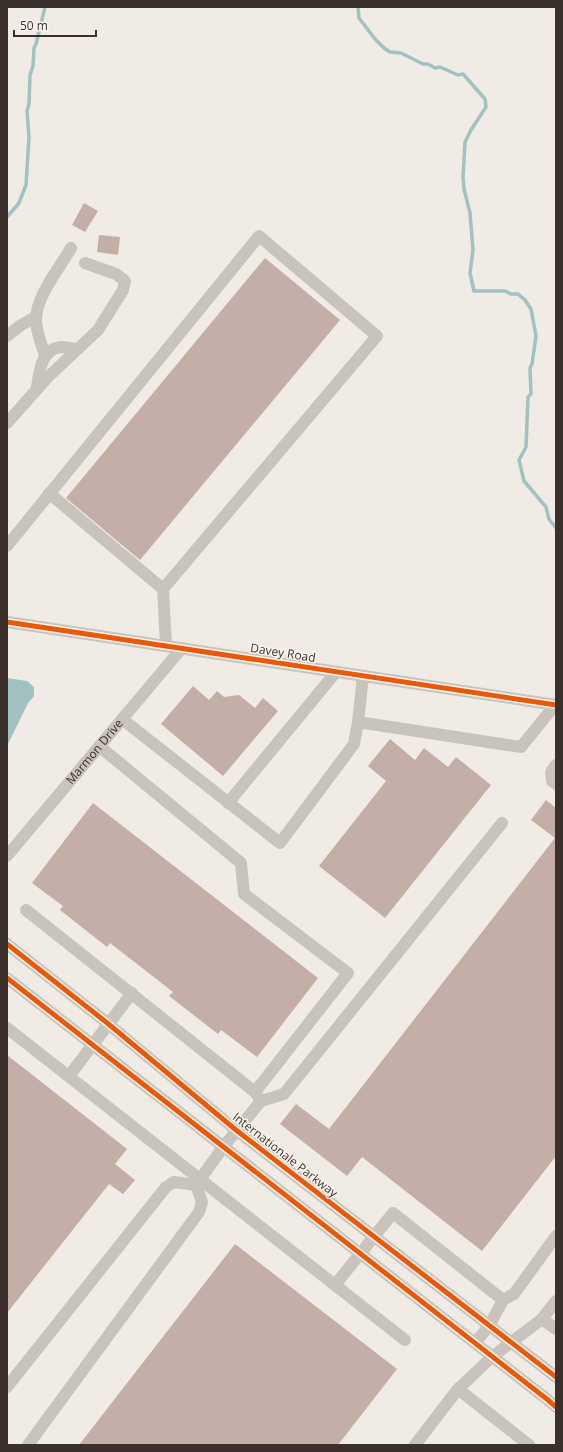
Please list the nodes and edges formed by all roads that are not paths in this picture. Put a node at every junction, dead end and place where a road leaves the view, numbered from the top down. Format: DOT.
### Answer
graph roads {
  1 [pos="71,248"];
  2 [pos="85,263"];
  3 [pos="36,317"];
  4 [pos="7,336"];
  5 [pos="78,349"];
  6 [pos="45,356"];
  7 [pos="37,388"];
  8 [pos="7,423"];
  9 [pos="49,493"];
  10 [pos="7,546"];
  11 [pos="163,588"];
  12 [pos="7,622"];
  13 [pos="166,645"];
  14 [pos="182,648"];
  15 [pos="336,672"];
  16 [pos="364,676"];
  17 [pos="555,705"];
  18 [pos="122,719"];
  19 [pos="358,722"];
  20 [pos="99,746"];
  21 [pos="556,765"];
  22 [pos="556,784"];
  23 [pos="228,803"];
  24 [pos="502,823"];
  25 [pos="7,856"];
  26 [pos="26,910"];
  27 [pos="7,944"];
  28 [pos="7,978"];
  29 [pos="132,993"];
  30 [pos="108,1024"];
  31 [pos="7,1028"];
  32 [pos="93,1045"];
  33 [pos="68,1076"];
  34 [pos="258,1096"];
  35 [pos="236,1130"];
  36 [pos="224,1146"];
  37 [pos="199,1182"];
  38 [pos="556,1236"];
  39 [pos="374,1237"];
  40 [pos="360,1253"];
  41 [pos="335,1285"];
  42 [pos="504,1300"];
  43 [pos="556,1301"];
  44 [pos="542,1319"];
  45 [pos="489,1326"];
  46 [pos="556,1330"];
  47 [pos="404,1340"];
  48 [pos="475,1343"];
  49 [pos="511,1343"];
  50 [pos="493,1356"];
  51 [pos="556,1377"];
  52 [pos="7,1387"];
  53 [pos="458,1389"];
  54 [pos="556,1407"];
  55 [pos="28,1445"];
  56 [pos="415,1445"];
  57 [pos="529,1445"];
  1 -- 3 [label="street"];
  2 -- 5 [label="street"];
  3 -- 4 [label="street"];
  3 -- 6 [label="street"];
  5 -- 6 [label="street"];
  5 -- 7 [label="street"];
  6 -- 7 [label="street"];
  7 -- 8 [label="street"];
  9 -- 10 [label="street"];
  9 -- 11 [label="street"];
  9 -- 11 [label="street"];
  11 -- 13 [label="street"];
  12 -- 13 [label="street, Davey Road"];
  13 -- 14 [label="street, Davey Road"];
  14 -- 15 [label="street, Davey Road"];
  14 -- 18 [label="street, Marmon Drive"];
  15 -- 16 [label="street, Davey Road"];
  15 -- 23 [label="street"];
  16 -- 17 [label="street, Davey Road"];
  16 -- 19 [label="street"];
  17 -- 19 [label="street"];
  18 -- 20 [label="street, Marmon Drive"];
  18 -- 23 [label="street"];
  19 -- 23 [label="street"];
  20 -- 25 [label="street, Marmon Drive"];
  20 -- 34 [label="street"];
  21 -- 22 [label="street"];
  24 -- 34 [label="street"];
  26 -- 29 [label="street"];
  27 -- 30 [label="street, Internationale Parkway"];
  28 -- 32 [label="street"];
  29 -- 30 [label="street"];
  29 -- 34 [label="street"];
  30 -- 32 [label="street"];
  30 -- 35 [label="street, Internationale Parkway"];
  31 -- 33 [label="street"];
  32 -- 33 [label="street"];
  32 -- 36 [label="street"];
  33 -- 37 [label="street"];
  34 -- 35 [label="street"];
  35 -- 36 [label="street"];
  35 -- 39 [label="street, Internationale Parkway"];
  36 -- 37 [label="street"];
  36 -- 40 [label="street"];
  37 -- 41 [label="street"];
  37 -- 52 [label="street"];
  37 -- 55 [label="street"];
  38 -- 42 [label="street"];
  39 -- 40 [label="street"];
  39 -- 42 [label="street"];
  39 -- 45 [label="street, Internationale Parkway"];
  40 -- 41 [label="street"];
  40 -- 48 [label="street"];
  41 -- 47 [label="street"];
  42 -- 45 [label="street"];
  43 -- 44 [label="street"];
  44 -- 46 [label="street"];
  44 -- 49 [label="street"];
  45 -- 48 [label="street"];
  45 -- 49 [label="street, Internationale Parkway"];
  48 -- 50 [label="street"];
  49 -- 50 [label="street"];
  49 -- 51 [label="street, Internationale Parkway"];
  50 -- 53 [label="street"];
  50 -- 54 [label="street"];
  53 -- 56 [label="street"];
  53 -- 57 [label="street"];
}
